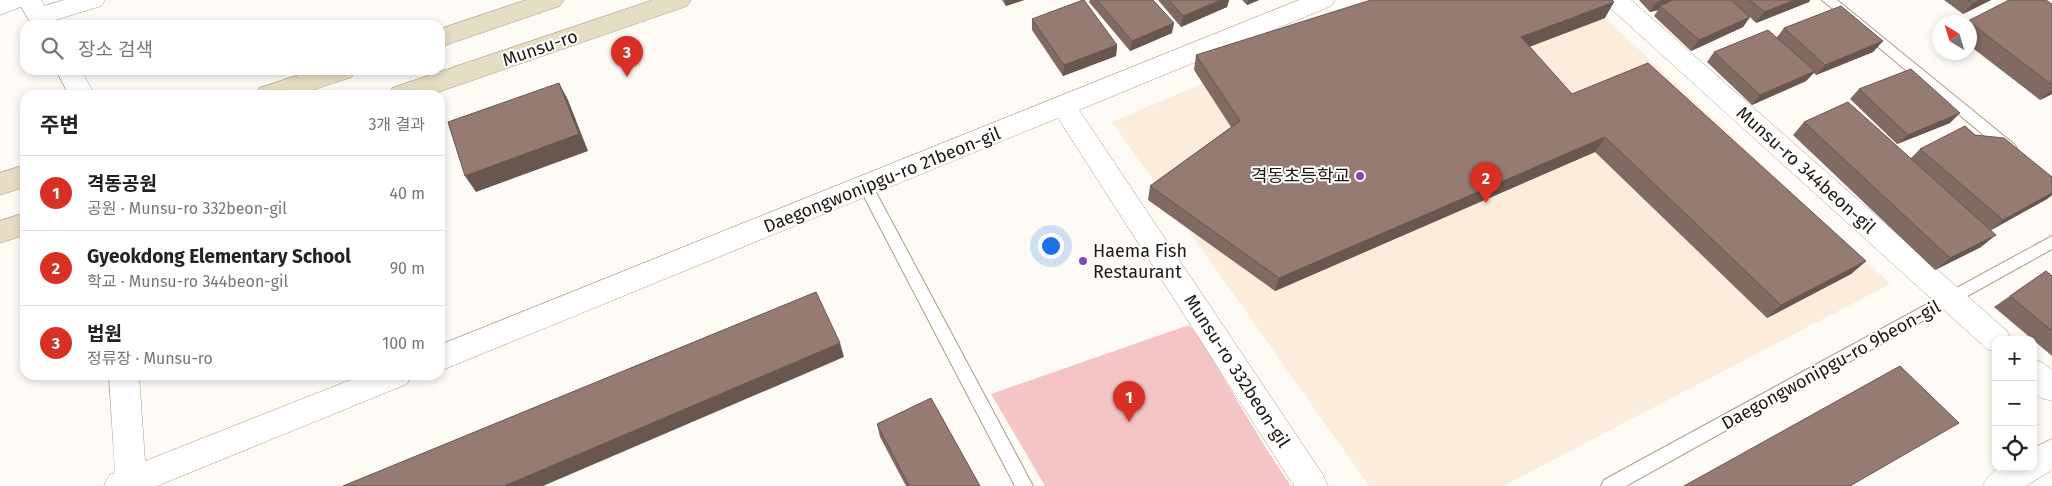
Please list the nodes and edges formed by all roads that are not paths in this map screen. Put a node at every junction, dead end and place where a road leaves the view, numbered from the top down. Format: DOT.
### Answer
graph roads {
  1 [pos="16,0"];
  2 [pos="93,0"];
  3 [pos="552,0"];
  4 [pos="679,0"];
  5 [pos="1323,0"];
  6 [pos="1616,0"];
  7 [pos="1828,0"];
  8 [pos="0,6"];
  9 [pos="37,14"];
  10 [pos="445,36"];
  11 [pos="71,75"];
  12 [pos="328,75"];
  13 [pos="79,90"];
  14 [pos="283,90"];
  15 [pos="416,90"];
  16 [pos="1063,106"];
  17 [pos="2021,158"];
  18 [pos="20,178"];
  19 [pos="0,184"];
  20 [pos="866,187"];
  21 [pos="20,226"];
  22 [pos="0,232"];
  23 [pos="2052,242"];
  24 [pos="1951,299"];
  25 [pos="1993,336"];
  26 [pos="445,356"];
  27 [pos="2037,375"];
  28 [pos="124,380"];
  29 [pos="385,380"];
  30 [pos="2052,388"];
  31 [pos="2052,453"];
  32 [pos="2037,462"];
  33 [pos="2023,471"];
  34 [pos="127,485"];
  35 [pos="1024,486"];
  36 [pos="1312,486"];
  37 [pos="1610,486"];
  38 [pos="1999,486"];
  1 -- 8 [label="street"];
  2 -- 9 [label="street"];
  3 -- 10 [label="main road"];
  4 -- 15 [label="main road, Munsu-ro"];
  5 -- 16 [label="street, Daegongwonipgu-ro 21beon-gil"];
  6 -- 24 [label="street, Munsu-ro 344beon-gil"];
  7 -- 17 [label="lane"];
  11 -- 13 [label="street"];
  12 -- 14 [label="main road"];
  16 -- 20 [label="street, Daegongwonipgu-ro 21beon-gil"];
  16 -- 36 [label="street, Munsu-ro 332beon-gil"];
  18 -- 19 [label="main road"];
  20 -- 26 [label="street, Daegongwonipgu-ro 21beon-gil"];
  20 -- 35 [label="lane"];
  21 -- 22 [label="main road"];
  23 -- 24 [label="lane, Daegongwonipgu-ro 9beon-gil"];
  24 -- 25 [label="street, Munsu-ro 344beon-gil"];
  24 -- 37 [label="lane, Daegongwonipgu-ro 9beon-gil"];
  27 -- 30 [label="street"];
  28 -- 34 [label="street"];
  29 -- 34 [label="street"];
  31 -- 32 [label="street"];
  33 -- 38 [label="street"];
}
